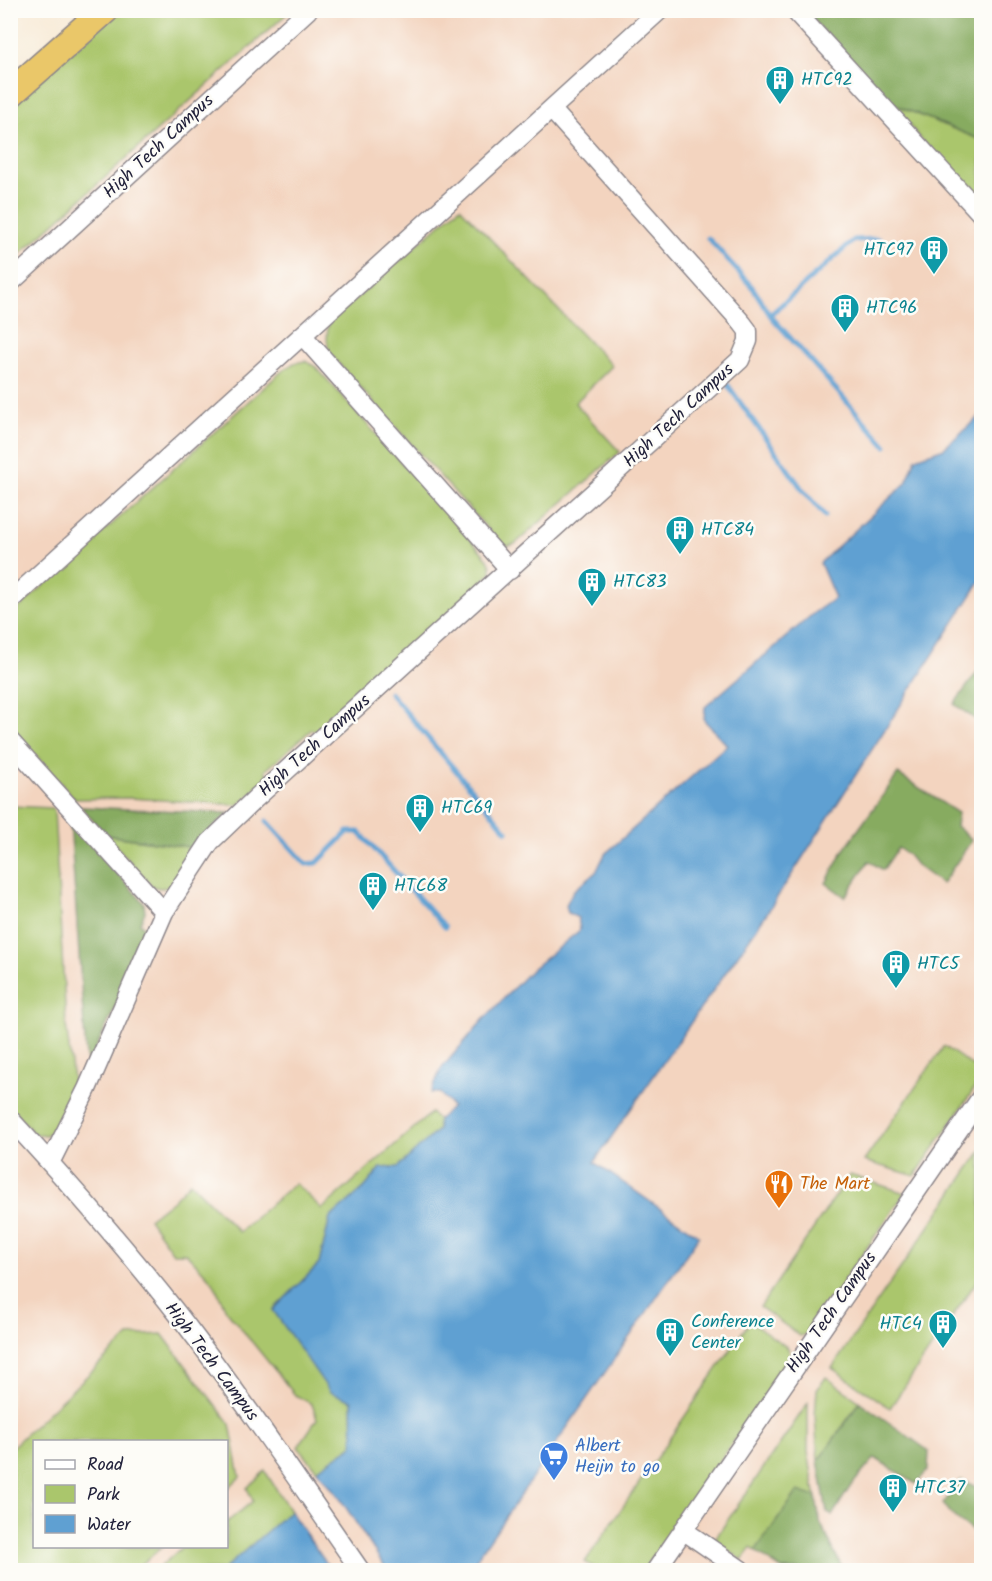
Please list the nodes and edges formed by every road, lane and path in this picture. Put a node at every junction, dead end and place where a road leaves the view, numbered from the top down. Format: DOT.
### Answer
graph roads {
  1 [pos="105,10"];
  2 [pos="308,10"];
  3 [pos="660,10"];
  4 [pos="794,10"];
  5 [pos="10,94"];
  6 [pos="552,110"];
  7 [pos="981,215"];
  8 [pos="10,283"];
  9 [pos="303,336"];
  10 [pos="510,570"];
  11 [pos="10,602"];
  12 [pos="10,741"];
  13 [pos="164,912"];
  14 [pos="981,1096"];
  15 [pos="10,1119"];
  16 [pos="50,1163"];
  17 [pos="683,1530"];
  18 [pos="360,1570"];
  19 [pos="656,1570"];
  20 [pos="741,1570"];
  1 -- 5 [label="highway"];
  2 -- 8 [label="street, High Tech Campus"];
  3 -- 6 [label="street"];
  4 -- 7 [label="street"];
  6 -- 9 [label="street"];
  6 -- 10 [label="street, High Tech Campus"];
  9 -- 10 [label="street"];
  9 -- 11 [label="street"];
  10 -- 13 [label="street, High Tech Campus"];
  12 -- 13 [label="street"];
  13 -- 16 [label="street, High Tech Campus"];
  14 -- 17 [label="street, High Tech Campus"];
  15 -- 16 [label="street, High Tech Campus"];
  16 -- 18 [label="street, High Tech Campus"];
  17 -- 19 [label="street, High Tech Campus"];
  17 -- 20 [label="street"];
}
